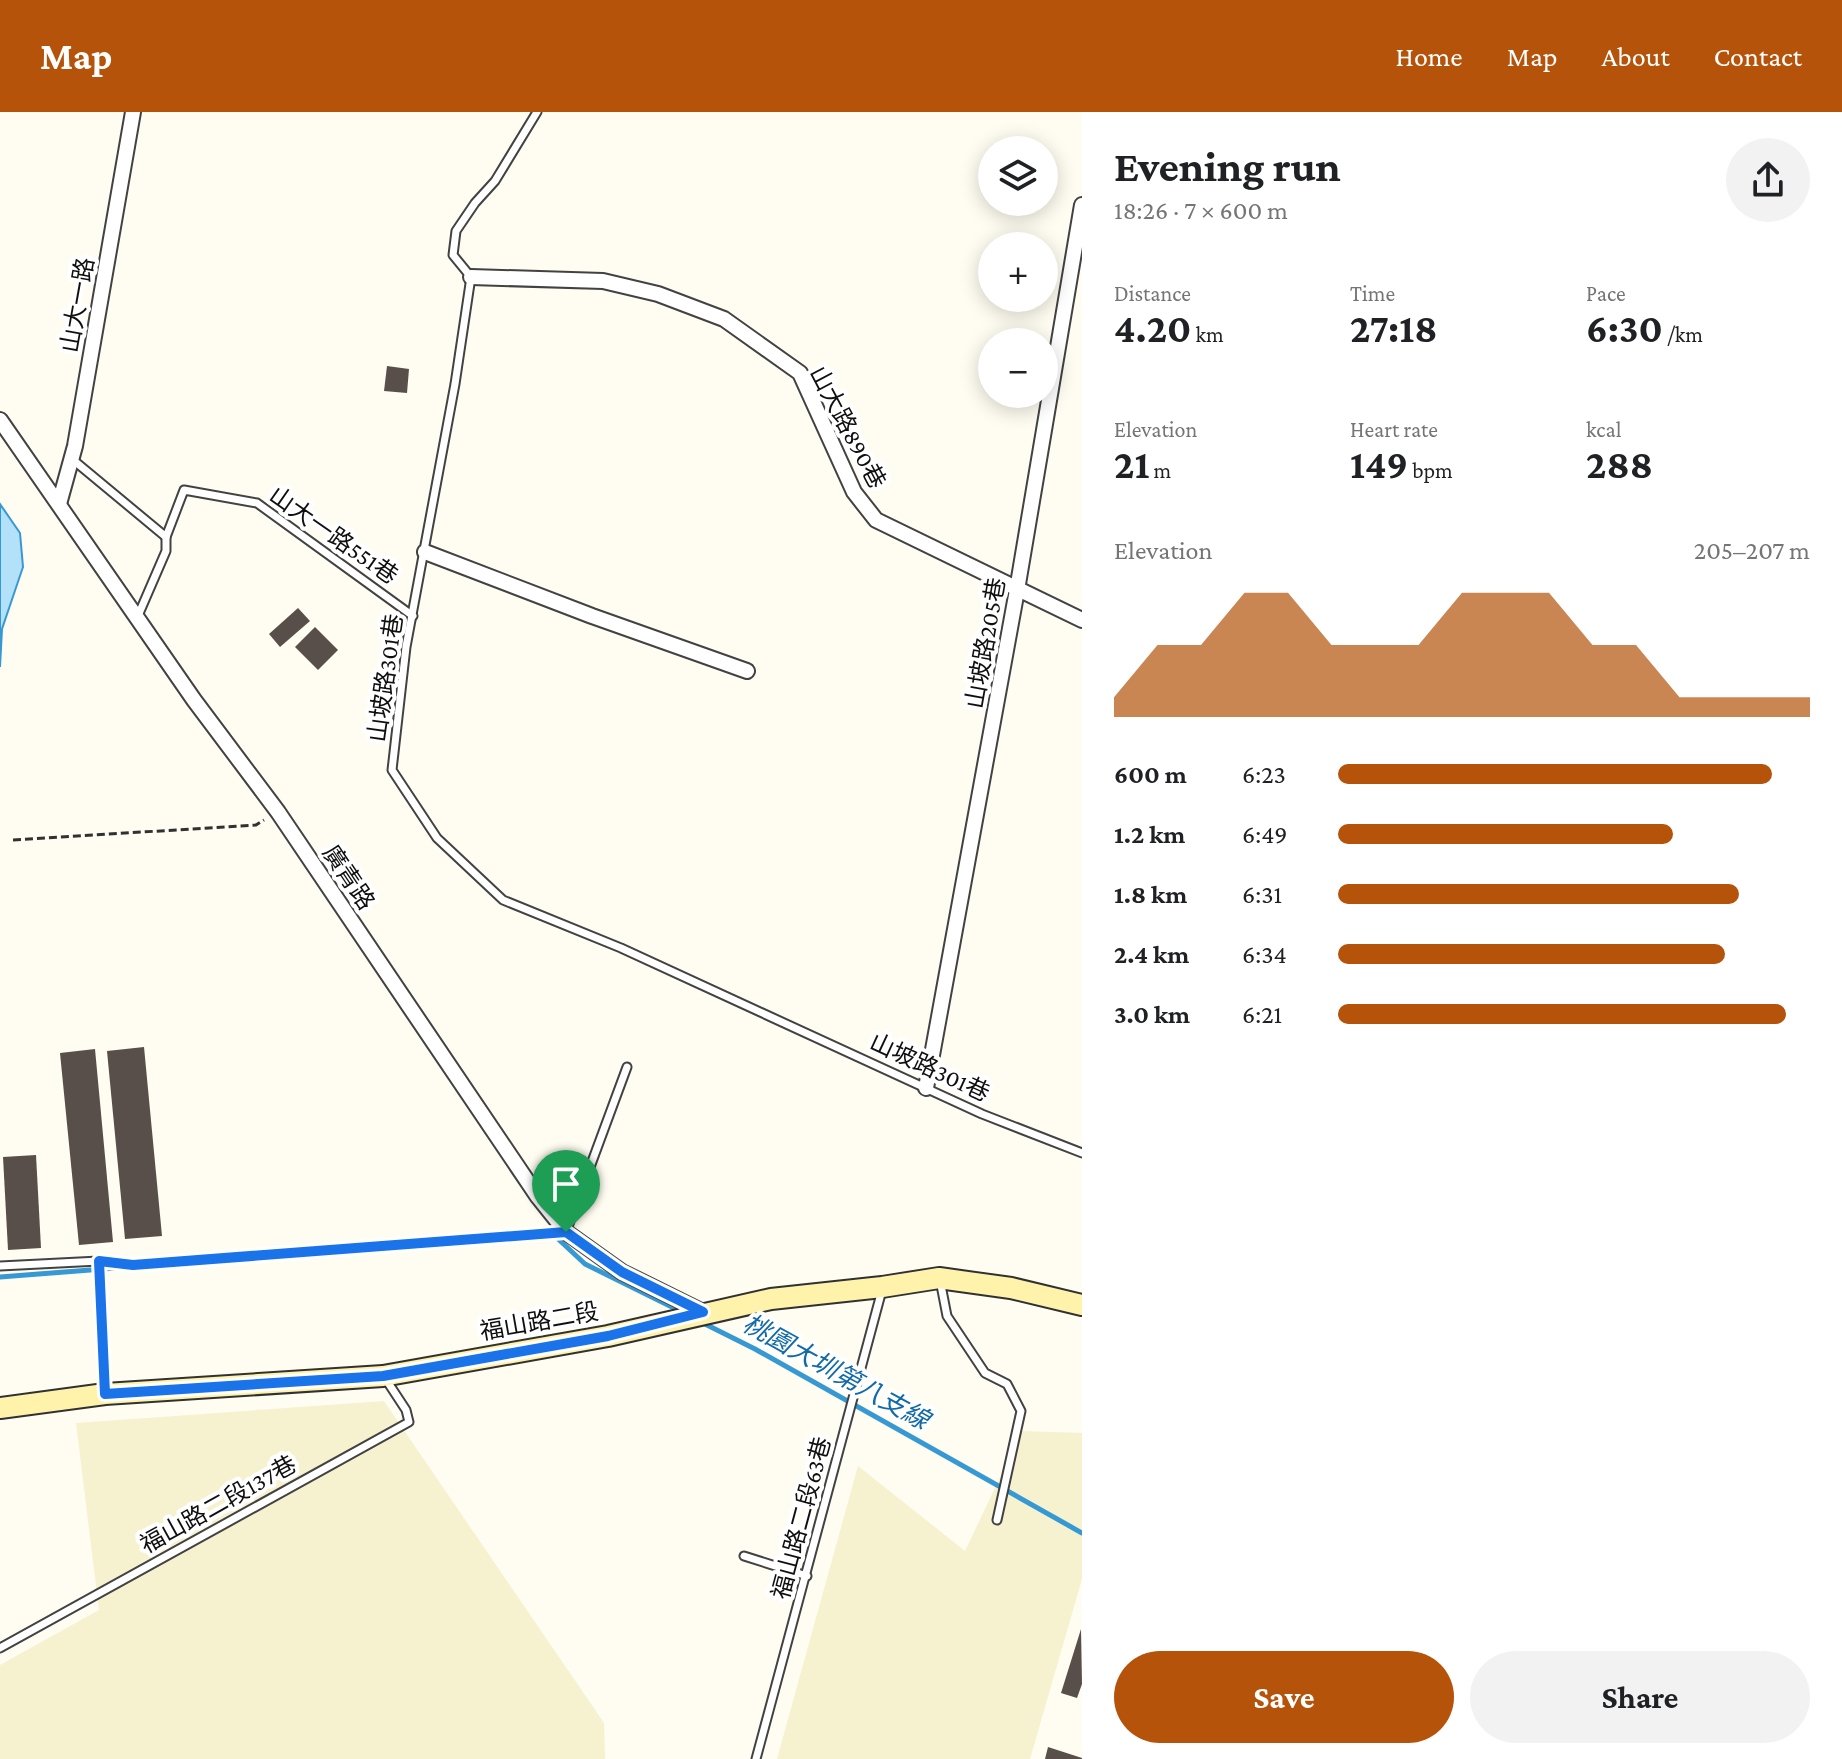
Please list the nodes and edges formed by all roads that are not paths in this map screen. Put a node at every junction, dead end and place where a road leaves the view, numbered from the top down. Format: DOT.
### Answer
graph roads {
  1 [pos="133,112"];
  2 [pos="537,112"];
  3 [pos="1082,205"];
  4 [pos="471,277"];
  5 [pos="0,420"];
  6 [pos="71,458"];
  7 [pos="59,504"];
  8 [pos="166,537"];
  9 [pos="425,552"];
  10 [pos="1017,590"];
  11 [pos="413,616"];
  12 [pos="137,618"];
  13 [pos="1082,620"];
  14 [pos="747,671"];
  15 [pos="627,1067"];
  16 [pos="926,1088"];
  17 [pos="1082,1153"];
  18 [pos="566,1232"];
  19 [pos="99,1261"];
  20 [pos="0,1266"];
  21 [pos="939,1278"];
  22 [pos="882,1287"];
  23 [pos="1082,1305"];
  24 [pos="703,1312"];
  25 [pos="383,1376"];
  26 [pos="105,1394"];
  27 [pos="0,1408"];
  28 [pos="997,1520"];
  29 [pos="744,1556"];
  30 [pos="807,1576"];
  31 [pos="0,1648"];
  32 [pos="756,1759"];
  1 -- 6 [label="street, 山大一路"];
  2 -- 4 [label="lane"];
  3 -- 10 [label="street, 山坡路205巷"];
  4 -- 9 [label="lane, 山坡路301巷"];
  4 -- 10 [label="street, 山大路890巷"];
  5 -- 7 [label="street, 廣青路"];
  6 -- 7 [label="street, 山大一路"];
  6 -- 8 [label="lane"];
  7 -- 12 [label="street, 廣青路"];
  8 -- 11 [label="lane, 山大一路551巷"];
  8 -- 12 [label="lane, 山大一路551巷"];
  9 -- 11 [label="lane, 山坡路301巷"];
  9 -- 14 [label="street"];
  10 -- 13 [label="street, 山大路890巷"];
  10 -- 16 [label="street, 山坡路205巷"];
  11 -- 16 [label="lane, 山坡路301巷"];
  12 -- 18 [label="street, 廣青路"];
  15 -- 18 [label="lane"];
  16 -- 17 [label="lane, 山坡路301巷"];
  18 -- 19 [label="lane"];
  18 -- 24 [label="street, 廣青路"];
  19 -- 20 [label="lane"];
  19 -- 26 [label="lane"];
  21 -- 22 [label="street, 福山路二段"];
  21 -- 23 [label="street, 福山路二段"];
  21 -- 28 [label="lane"];
  22 -- 24 [label="street, 福山路二段"];
  22 -- 30 [label="lane, 福山路二段63巷"];
  24 -- 25 [label="street, 福山路二段"];
  25 -- 26 [label="street, 福山路二段"];
  25 -- 31 [label="lane, 福山路二段137巷"];
  26 -- 27 [label="street, 福山路二段"];
  29 -- 30 [label="lane"];
  30 -- 32 [label="lane, 福山路二段63巷"];
}
